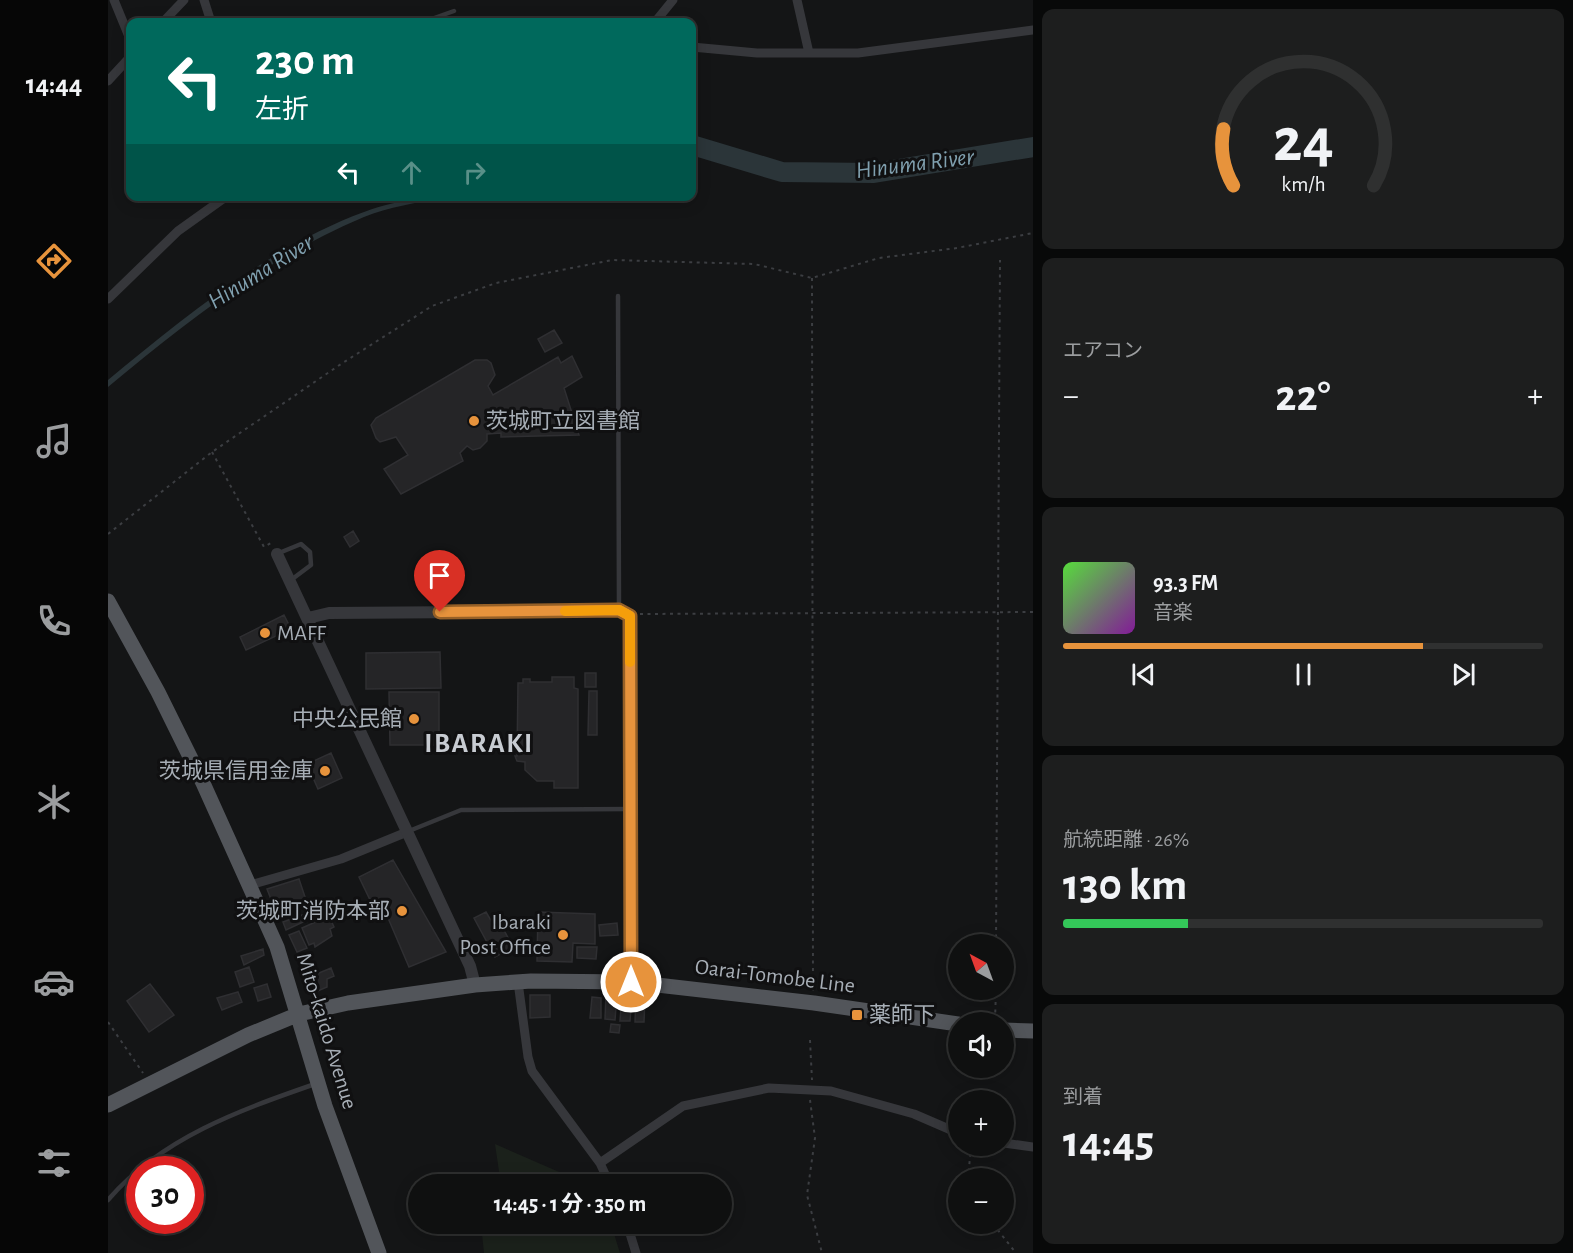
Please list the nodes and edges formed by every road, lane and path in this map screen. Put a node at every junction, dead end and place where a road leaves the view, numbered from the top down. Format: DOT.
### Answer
graph roads {
  1 [pos="114,0"];
  2 [pos="184,0"];
  3 [pos="204,0"];
  4 [pos="673,0"];
  5 [pos="797,0"];
  6 [pos="454,11"];
  7 [pos="167,18"];
  8 [pos="210,18"];
  9 [pos="434,18"];
  10 [pos="658,18"];
  11 [pos="126,29"];
  12 [pos="1033,30"];
  13 [pos="696,47"];
  14 [pos="809,53"];
  15 [pos="126,61"];
  16 [pos="108,81"];
  17 [pos="220,201"];
  18 [pos="1033,233"];
  19 [pos="1000,260"];
  20 [pos="812,278"];
  21 [pos="618,296"];
  22 [pos="108,299"];
  23 [pos="212,452"];
  24 [pos="108,534"];
  25 [pos="276,554"];
  26 [pos="290,581"];
  27 [pos="108,601"];
  28 [pos="814,611"];
  29 [pos="998,612"];
  30 [pos="1033,612"];
  31 [pos="624,613"];
  32 [pos="308,618"];
  33 [pos="632,809"];
  34 [pos="407,832"];
  35 [pos="250,885"];
  36 [pos="996,934"];
  37 [pos="518,982"];
  38 [pos="631,982"];
  39 [pos="475,985"];
  40 [pos="813,1003"];
  41 [pos="299,1014"];
  42 [pos="108,1022"];
  43 [pos="948,1023"];
  44 [pos="1014,1030"];
  45 [pos="1033,1031"];
  46 [pos="810,1040"];
  47 [pos="318,1082"];
  48 [pos="150,1083"];
  49 [pos="810,1089"];
  50 [pos="108,1105"];
  51 [pos="948,1129"];
  52 [pos="1014,1144"];
  53 [pos="1033,1147"];
  54 [pos="600,1164"];
  55 [pos="605,1174"];
  56 [pos="108,1200"];
  57 [pos="630,1234"];
  58 [pos="1001,1234"];
  59 [pos="379,1253"];
  60 [pos="636,1253"];
  61 [pos="822,1253"];
  62 [pos="1016,1253"];
  1 -- 11 [label="street"];
  2 -- 7 [label="street"];
  3 -- 8 [label="street"];
  4 -- 10 [label="street"];
  5 -- 14 [label="street"];
  6 -- 9 [label="lane"];
  12 -- 14 [label="street"];
  13 -- 14 [label="street"];
  15 -- 16 [label="street"];
  17 -- 22 [label="street"];
  18 -- 20 [label="path"];
  19 -- 29 [label="path"];
  20 -- 23 [label="path"];
  20 -- 28 [label="path"];
  21 -- 31 [label="lane"];
  23 -- 24 [label="path"];
  23 -- 25 [label="path"];
  25 -- 26 [label="street"];
  25 -- 26 [label="lane"];
  26 -- 32 [label="street"];
  27 -- 35 [label="main road, Mito-kaido Avenue"];
  28 -- 29 [label="path"];
  28 -- 31 [label="path"];
  28 -- 40 [label="path"];
  29 -- 30 [label="path"];
  29 -- 36 [label="path"];
  31 -- 32 [label="street"];
  31 -- 33 [label="street"];
  32 -- 34 [label="street"];
  33 -- 34 [label="lane"];
  33 -- 38 [label="street"];
  34 -- 35 [label="street"];
  34 -- 39 [label="street"];
  35 -- 41 [label="main road, Mito-kaido Avenue"];
  37 -- 38 [label="main road, Oarai-Tomobe Line"];
  37 -- 39 [label="main road, Oarai-Tomobe Line"];
  37 -- 54 [label="street"];
  38 -- 40 [label="main road, Oarai-Tomobe Line"];
  39 -- 41 [label="main road, Oarai-Tomobe Line"];
  40 -- 43 [label="main road, Oarai-Tomobe Line"];
  41 -- 47 [label="main road, Mito-kaido Avenue"];
  41 -- 48 [label="main road, Oarai-Tomobe Line"];
  42 -- 48 [label="path"];
  44 -- 45 [label="main road"];
  46 -- 49 [label="path"];
  47 -- 56 [label="lane"];
  47 -- 59 [label="main road, Mito-kaido Avenue"];
  48 -- 50 [label="main road, Oarai-Tomobe Line"];
  49 -- 51 [label="street"];
  49 -- 54 [label="street"];
  49 -- 61 [label="path"];
  52 -- 53 [label="street"];
  54 -- 55 [label="street"];
  57 -- 60 [label="street"];
  58 -- 62 [label="path"];
}
